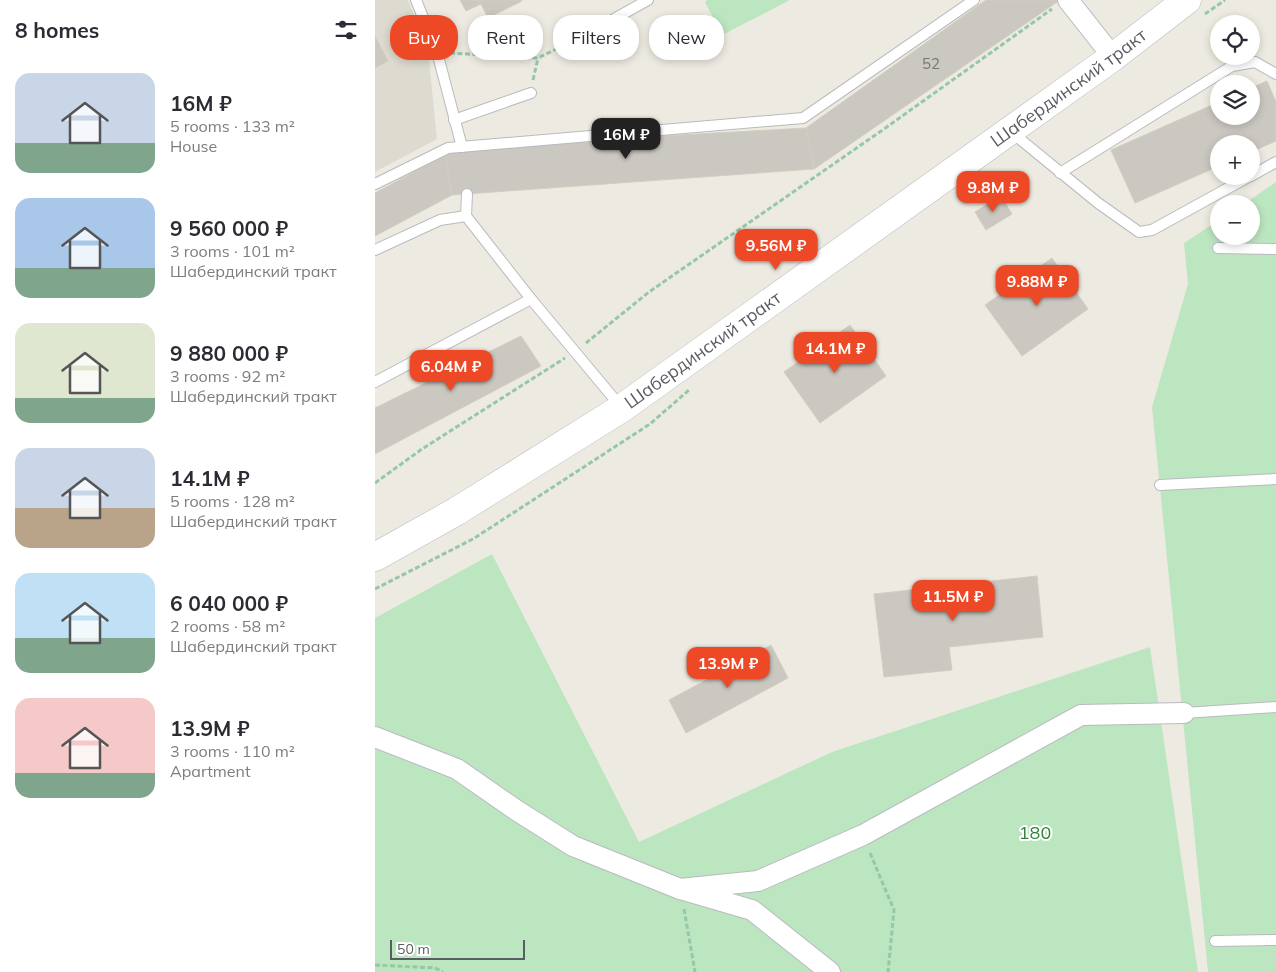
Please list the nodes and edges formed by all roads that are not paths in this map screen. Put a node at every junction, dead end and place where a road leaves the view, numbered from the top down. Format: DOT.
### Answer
graph roads {
  1 [pos="416,0"];
  2 [pos="648,0"];
  3 [pos="974,0"];
  4 [pos="1187,0"];
  5 [pos="1062,3"];
  6 [pos="621,15"];
  7 [pos="1113,57"];
  8 [pos="1276,74"];
  9 [pos="531,93"];
  10 [pos="454,120"];
  11 [pos="1009,131"];
  12 [pos="461,147"];
  13 [pos="1276,162"];
  14 [pos="1260,171"];
  15 [pos="1060,173"];
  16 [pos="375,184"];
  17 [pos="1234,185"];
  18 [pos="467,194"];
  19 [pos="466,216"];
  20 [pos="1218,248"];
  21 [pos="1276,248"];
  22 [pos="375,250"];
  23 [pos="531,299"];
  24 [pos="375,382"];
  25 [pos="622,408"];
  26 [pos="1276,479"];
  27 [pos="1160,485"];
  28 [pos="375,557"];
  29 [pos="1276,707"];
  30 [pos="1184,713"];
  31 [pos="375,737"];
  32 [pos="681,888"];
  33 [pos="1276,940"];
  34 [pos="1215,941"];
  35 [pos="829,972"];
  1 -- 10 [label="lane"];
  2 -- 6 [label="lane"];
  3 -- 12 [label="lane"];
  4 -- 7 [label="main road, Шабердинский тракт"];
  5 -- 7 [label="street"];
  7 -- 11 [label="main road, Шабердинский тракт"];
  8 -- 15 [label="lane"];
  9 -- 10 [label="lane"];
  10 -- 12 [label="lane"];
  11 -- 15 [label="lane"];
  11 -- 25 [label="main road, Шабердинский тракт"];
  12 -- 16 [label="lane"];
  13 -- 14 [label="lane"];
  15 -- 17 [label="lane"];
  18 -- 19 [label="lane"];
  19 -- 22 [label="lane"];
  19 -- 23 [label="lane"];
  20 -- 21 [label="lane"];
  23 -- 24 [label="lane"];
  23 -- 25 [label="lane"];
  25 -- 28 [label="main road, Шабердинский тракт"];
  26 -- 27 [label="lane"];
  29 -- 30 [label="lane"];
  30 -- 32 [label="street"];
  31 -- 32 [label="street"];
  32 -- 35 [label="street"];
  33 -- 34 [label="lane"];
}
